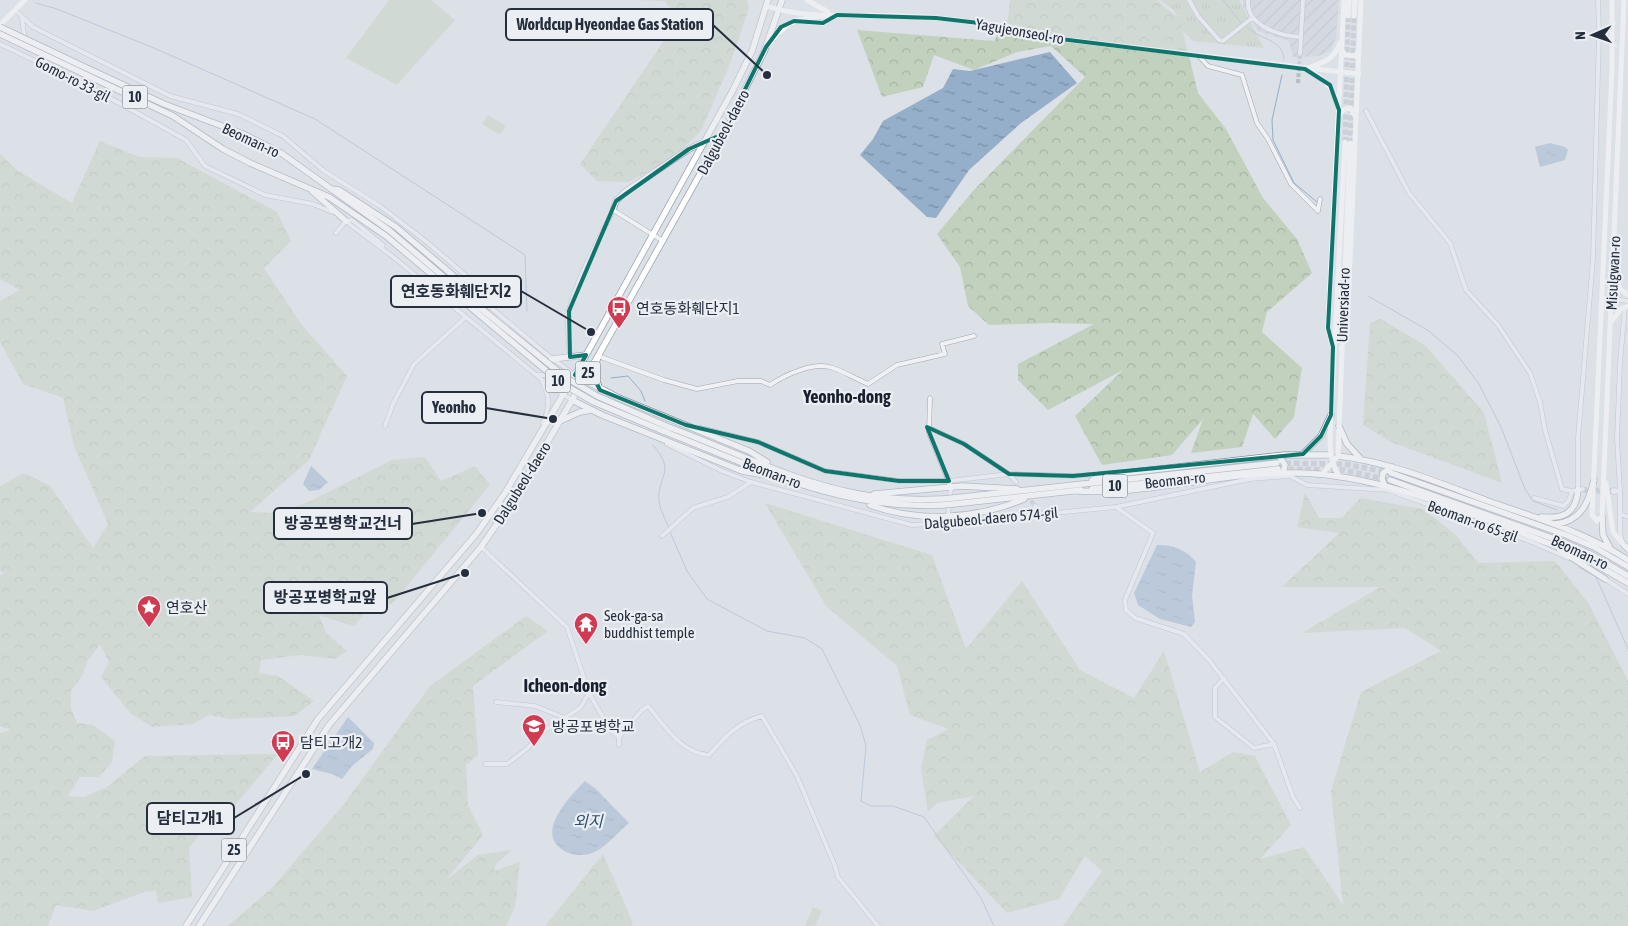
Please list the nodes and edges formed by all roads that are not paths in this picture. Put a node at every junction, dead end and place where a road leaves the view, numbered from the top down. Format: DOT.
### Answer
graph roads {
  1 [pos="25,0"];
  2 [pos="782,0"];
  3 [pos="807,0"];
  4 [pos="1189,0"];
  5 [pos="1248,0"];
  6 [pos="1303,0"];
  7 [pos="1344,0"];
  8 [pos="1349,0"];
  9 [pos="1355,0"];
  10 [pos="1361,0"];
  11 [pos="1598,0"];
  12 [pos="1612,0"];
  13 [pos="1624,0"];
  14 [pos="767,3"];
  15 [pos="15,10"];
  16 [pos="778,10"];
  17 [pos="835,15"];
  18 [pos="21,17"];
  19 [pos="1252,18"];
  20 [pos="0,26"];
  21 [pos="39,30"];
  22 [pos="0,34"];
  23 [pos="25,36"];
  24 [pos="1342,36"];
  25 [pos="1301,37"];
  26 [pos="0,44"];
  27 [pos="766,47"];
  28 [pos="1342,49"];
  29 [pos="1360,49"];
  30 [pos="1198,54"];
  31 [pos="1300,54"];
  32 [pos="29,56"];
  33 [pos="77,67"];
  34 [pos="1305,69"];
  35 [pos="1341,72"];
  36 [pos="1359,74"];
  37 [pos="1339,110"];
  38 [pos="1366,111"];
  39 [pos="1338,117"];
  40 [pos="1356,117"];
  41 [pos="704,142"];
  42 [pos="307,187"];
  43 [pos="328,188"];
  44 [pos="1320,199"];
  45 [pos="1596,200"];
  46 [pos="1606,204"];
  47 [pos="613,210"];
  48 [pos="346,221"];
  49 [pos="336,233"];
  50 [pos="652,235"];
  51 [pos="663,241"];
  52 [pos="1603,263"];
  53 [pos="1613,268"];
  54 [pos="1628,295"];
  55 [pos="1602,297"];
  56 [pos="1611,298"];
  57 [pos="471,304"];
  58 [pos="1627,304"];
  59 [pos="489,306"];
  60 [pos="466,317"];
  61 [pos="1610,323"];
  62 [pos="1600,334"];
  63 [pos="974,336"];
  64 [pos="1610,336"];
  65 [pos="1333,347"];
  66 [pos="538,348"];
  67 [pos="1341,348"];
  68 [pos="586,355"];
  69 [pos="513,356"];
  70 [pos="598,356"];
  71 [pos="550,357"];
  72 [pos="570,357"];
  73 [pos="536,374"];
  74 [pos="575,375"];
  75 [pos="541,378"];
  76 [pos="583,381"];
  77 [pos="600,390"];
  78 [pos="564,394"];
  79 [pos="930,398"];
  80 [pos="572,400"];
  81 [pos="591,410"];
  82 [pos="1331,416"];
  83 [pos="560,421"];
  84 [pos="686,425"];
  85 [pos="385,426"];
  86 [pos="1339,426"];
  87 [pos="929,428"];
  88 [pos="648,434"];
  89 [pos="533,448"];
  90 [pos="1303,454"];
  91 [pos="1330,455"];
  92 [pos="1279,456"];
  93 [pos="1338,456"];
  94 [pos="1361,460"];
  95 [pos="1332,465"];
  96 [pos="1277,466"];
  97 [pos="1604,466"];
  98 [pos="1150,470"];
  99 [pos="1283,473"];
  100 [pos="1391,473"];
  101 [pos="1009,474"];
  102 [pos="1322,474"];
  103 [pos="783,475"];
  104 [pos="1339,476"];
  105 [pos="1594,480"];
  106 [pos="752,482"];
  107 [pos="1016,482"];
  108 [pos="950,484"];
  109 [pos="1307,484"];
  110 [pos="1385,486"];
  111 [pos="1077,487"];
  112 [pos="1027,490"];
  113 [pos="1579,490"];
  114 [pos="1613,491"];
  115 [pos="1620,491"];
  116 [pos="1030,496"];
  117 [pos="859,498"];
  118 [pos="1534,498"];
  119 [pos="953,501"];
  120 [pos="1035,506"];
  121 [pos="1116,507"];
  122 [pos="1041,514"];
  123 [pos="1620,514"];
  124 [pos="1531,516"];
  125 [pos="1602,516"];
  126 [pos="1628,517"];
  127 [pos="948,520"];
  128 [pos="1554,524"];
  129 [pos="664,535"];
  130 [pos="1550,544"];
  131 [pos="481,547"];
  132 [pos="1627,547"];
  133 [pos="1611,550"];
  134 [pos="1621,552"];
  135 [pos="1628,560"];
  136 [pos="1628,567"];
  137 [pos="1607,576"];
  138 [pos="1628,576"];
  139 [pos="1628,583"];
  140 [pos="1628,594"];
  141 [pos="1224,678"];
  142 [pos="589,693"];
  143 [pos="496,702"];
  144 [pos="565,718"];
  145 [pos="620,737"];
  146 [pos="1274,744"];
  147 [pos="619,745"];
  148 [pos="485,764"];
  149 [pos="1300,808"];
  150 [pos="186,926"];
  151 [pos="199,926"];
  152 [pos="878,926"];
  1 -- 15 [label="main road"];
  2 -- 16 [label="main road, Dalgubeol-daero / 25"];
  3 -- 17 [label="main road"];
  4 -- 19 [label="street"];
  5 -- 19 [label="street"];
  6 -- 25 [label="street"];
  7 -- 24 [label="main road"];
  8 -- 9 [label="main road"];
  10 -- 29 [label="main road"];
  11 -- 45 [label="street"];
  12 -- 46 [label="main road, Misulgwan-ro"];
  13 -- 53 [label="main road, Misulgwan-ro"];
  14 -- 16 [label="main road, Yagujeonseol-ro"];
  14 -- 41 [label="main road, Dalgubeol-daero / 25"];
  15 -- 18 [label="street"];
  15 -- 20 [label="main road"];
  16 -- 17 [label="main road, Yagujeonseol-ro"];
  16 -- 27 [label="main road, Dalgubeol-daero / 25"];
  17 -- 27 [label="main road"];
  17 -- 30 [label="main road, Yagujeonseol-ro"];
  18 -- 21 [label="street"];
  18 -- 23 [label="street"];
  19 -- 25 [label="street"];
  20 -- 33 [label="main road, Beoman-ro / 10, bridge"];
  21 -- 23 [label="street"];
  21 -- 59 [label="street"];
  22 -- 33 [label="main road, Beoman-ro / 10, bridge"];
  23 -- 32 [label="street"];
  24 -- 28 [label="main road"];
  24 -- 34 [label="main road"];
  25 -- 31 [label="street"];
  26 -- 32 [label="street, Gomo-ro 33-gil"];
  27 -- 51 [label="main road, Dalgubeol-daero / 25"];
  28 -- 29 [label="main road"];
  28 -- 35 [label="main road"];
  29 -- 36 [label="main road"];
  30 -- 34 [label="main road, Yagujeonseol-ro"];
  30 -- 44 [label="street"];
  32 -- 48 [label="street, Gomo-ro 33-gil"];
  33 -- 42 [label="main road, Beoman-ro / 10"];
  33 -- 43 [label="main road, Beoman-ro / 10"];
  34 -- 35 [label="main road"];
  34 -- 37 [label="main road"];
  35 -- 36 [label="main road"];
  35 -- 37 [label="main road"];
  36 -- 40 [label="main road"];
  37 -- 39 [label="main road"];
  38 -- 113 [label="street"];
  39 -- 40 [label="main road"];
  39 -- 65 [label="main road"];
  40 -- 67 [label="main road"];
  41 -- 47 [label="main road"];
  41 -- 50 [label="main road, Dalgubeol-daero / 25"];
  42 -- 48 [label="main road"];
  42 -- 57 [label="main road, Beoman-ro / 10"];
  43 -- 57 [label="main road, Beoman-ro / 10"];
  43 -- 59 [label="main road"];
  45 -- 46 [label="street"];
  45 -- 113 [label="street"];
  46 -- 52 [label="main road, Misulgwan-ro"];
  47 -- 50 [label="street"];
  47 -- 72 [label="street"];
  48 -- 49 [label="street"];
  48 -- 60 [label="street, Gomo-ro 33-gil"];
  50 -- 51 [label="street"];
  50 -- 68 [label="main road, Dalgubeol-daero / 25"];
  51 -- 70 [label="main road, Dalgubeol-daero / 25"];
  52 -- 53 [label="main road"];
  52 -- 55 [label="main road, Misulgwan-ro"];
  53 -- 54 [label="main road"];
  53 -- 56 [label="main road, Misulgwan-ro"];
  55 -- 56 [label="street"];
  55 -- 62 [label="main road, Misulgwan-ro"];
  56 -- 58 [label="street"];
  56 -- 61 [label="main road, Misulgwan-ro"];
  57 -- 103 [label="main road, Beoman-ro / 10, bridge"];
  58 -- 61 [label="main road"];
  58 -- 115 [label="street"];
  59 -- 66 [label="street"];
  60 -- 69 [label="street, Gomo-ro 33-gil"];
  60 -- 85 [label="street"];
  61 -- 64 [label="main road, Misulgwan-ro"];
  62 -- 64 [label="main road"];
  62 -- 105 [label="main road, Misulgwan-ro"];
  63 -- 70 [label="street"];
  64 -- 97 [label="main road, Misulgwan-ro"];
  65 -- 67 [label="main road, Universiad-ro"];
  65 -- 82 [label="main road, Universiad-ro"];
  66 -- 69 [label="street"];
  66 -- 71 [label="street"];
  67 -- 86 [label="main road, Universiad-ro"];
  68 -- 72 [label="main road"];
  68 -- 74 [label="main road, Dalgubeol-daero / 25"];
  69 -- 73 [label="street, Gomo-ro 33-gil"];
  70 -- 76 [label="main road, Dalgubeol-daero / 25"];
  70 -- 77 [label="main road"];
  71 -- 72 [label="main road"];
  71 -- 73 [label="street"];
  71 -- 74 [label="street"];
  73 -- 75 [label="street, Gomo-ro 33-gil"];
  74 -- 76 [label="main road"];
  74 -- 78 [label="main road, Dalgubeol-daero / 25"];
  75 -- 78 [label="street, Gomo-ro 33-gil"];
  75 -- 89 [label="street"];
  76 -- 77 [label="main road"];
  76 -- 80 [label="main road, Dalgubeol-daero / 25"];
  77 -- 84 [label="main road"];
  78 -- 80 [label="street, Gomo-ro 33-gil"];
  78 -- 89 [label="main road, Dalgubeol-daero / 25"];
  79 -- 87 [label="street"];
  80 -- 81 [label="main road"];
  80 -- 83 [label="main road, Dalgubeol-daero / 25"];
  81 -- 83 [label="main road"];
  81 -- 88 [label="main road"];
  82 -- 90 [label="main road"];
  82 -- 91 [label="main road, Universiad-ro"];
  83 -- 131 [label="main road, Dalgubeol-daero / 25"];
  84 -- 103 [label="main road"];
  84 -- 108 [label="street"];
  86 -- 93 [label="main road, Universiad-ro"];
  86 -- 94 [label="main road"];
  87 -- 101 [label="street"];
  87 -- 108 [label="street"];
  88 -- 103 [label="main road"];
  88 -- 106 [label="street, Dalgubeol-daero 574-gil"];
  89 -- 150 [label="main road, Dalgubeol-daero / 25"];
  90 -- 91 [label="main road"];
  90 -- 92 [label="main road"];
  91 -- 93 [label="main road"];
  91 -- 95 [label="main road, Universiad-ro"];
  92 -- 98 [label="main road"];
  92 -- 99 [label="main road"];
  93 -- 94 [label="main road"];
  93 -- 95 [label="main road"];
  94 -- 100 [label="main road"];
  95 -- 102 [label="main road"];
  95 -- 104 [label="main road, Universiad-ro"];
  96 -- 111 [label="main road, Beoman-ro / 10"];
  97 -- 125 [label="main road, Misulgwan-ro"];
  97 -- 132 [label="main road"];
  98 -- 101 [label="street"];
  98 -- 111 [label="main road"];
  99 -- 102 [label="main road"];
  99 -- 111 [label="main road"];
  100 -- 110 [label="main road"];
  100 -- 124 [label="main road"];
  100 -- 136 [label="main road, Beoman-ro"];
  100 -- 138 [label="main road, Beoman-ro"];
  101 -- 107 [label="street"];
  101 -- 108 [label="street"];
  102 -- 104 [label="main road"];
  103 -- 117 [label="main road, Beoman-ro / 10"];
  104 -- 110 [label="main road"];
  105 -- 125 [label="main road, Misulgwan-ro"];
  105 -- 128 [label="main road"];
  106 -- 127 [label="street, Dalgubeol-daero 574-gil"];
  106 -- 129 [label="street"];
  108 -- 112 [label="main road"];
  108 -- 117 [label="main road"];
  108 -- 127 [label="street"];
  109 -- 121 [label="street, Dalgubeol-daero 574-gil"];
  109 -- 137 [label="street, Beoman-ro 65-gil"];
  110 -- 130 [label="main road"];
  111 -- 112 [label="main road, Beoman-ro / 10"];
  111 -- 116 [label="main road, Beoman-ro / 10"];
  112 -- 119 [label="main road, Beoman-ro / 10"];
  113 -- 118 [label="street"];
  113 -- 124 [label="main road"];
  114 -- 115 [label="street"];
  115 -- 123 [label="street"];
  116 -- 119 [label="main road, Beoman-ro / 10"];
  116 -- 127 [label="main road"];
  117 -- 119 [label="main road, Beoman-ro / 10, bridge"];
  117 -- 127 [label="main road"];
  120 -- 122 [label="street"];
  121 -- 122 [label="street, Dalgubeol-daero 574-gil"];
  121 -- 141 [label="street"];
  122 -- 127 [label="street, Dalgubeol-daero 574-gil"];
  123 -- 126 [label="street"];
  123 -- 132 [label="street"];
  124 -- 128 [label="main road"];
  125 -- 133 [label="main road"];
  128 -- 133 [label="main road"];
  130 -- 137 [label="main road"];
  130 -- 139 [label="main road"];
  131 -- 142 [label="street"];
  131 -- 151 [label="main road, Dalgubeol-daero / 25"];
  132 -- 134 [label="street"];
  133 -- 135 [label="main road"];
  137 -- 140 [label="street, Beoman-ro 65-gil"];
  141 -- 146 [label="street"];
  141 -- 146 [label="street"];
  142 -- 144 [label="street"];
  142 -- 145 [label="street"];
  143 -- 144 [label="street"];
  144 -- 148 [label="street"];
  145 -- 147 [label="street"];
  145 -- 152 [label="street"];
  146 -- 149 [label="street"];
}
